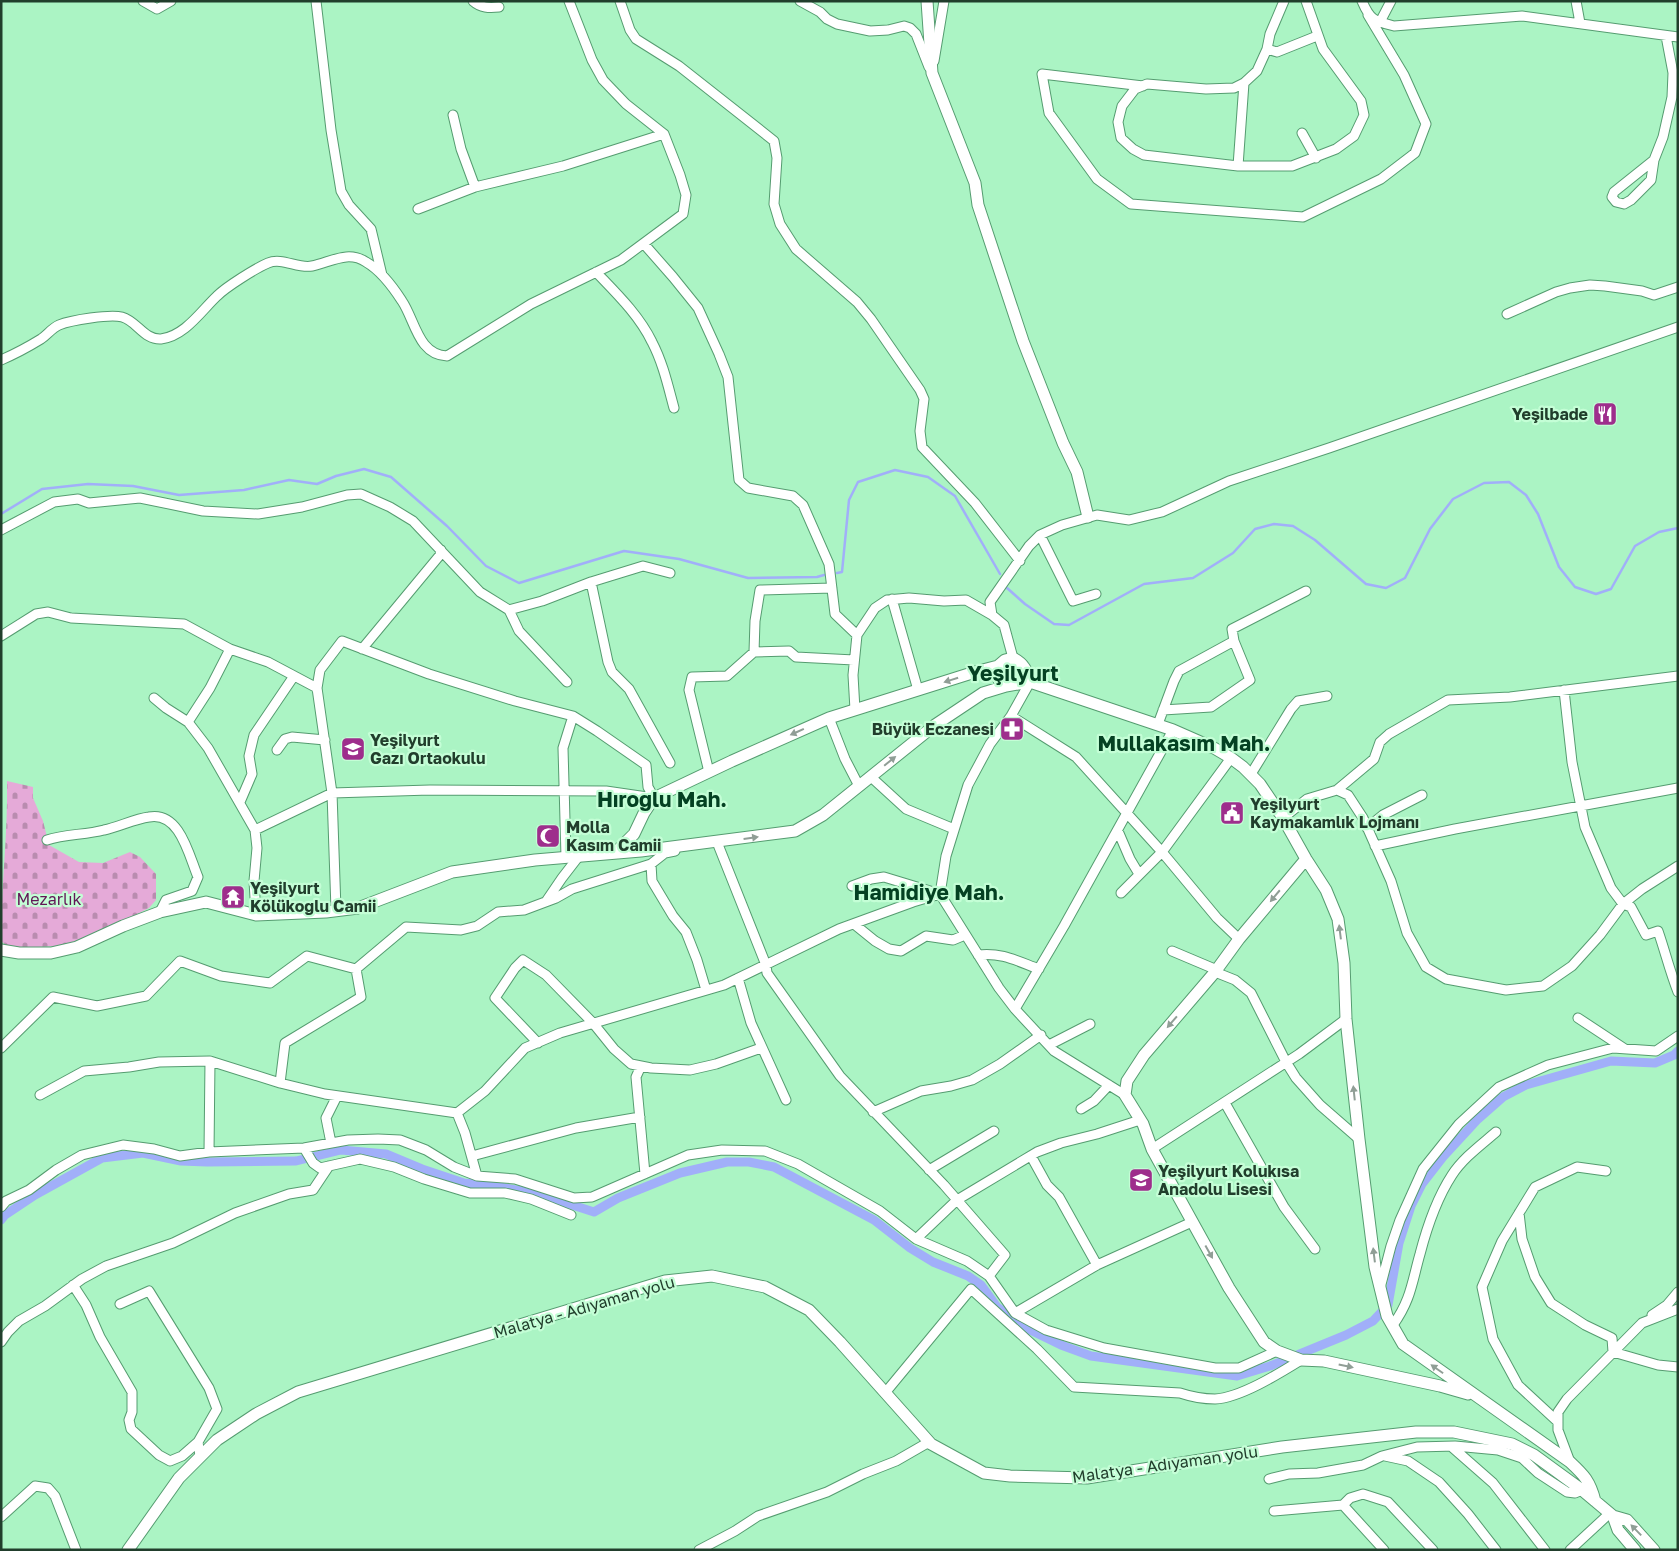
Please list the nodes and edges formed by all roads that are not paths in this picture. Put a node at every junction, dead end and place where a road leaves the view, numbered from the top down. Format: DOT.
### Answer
graph roads {
  1 [pos="143,1"];
  2 [pos="171,1"];
  3 [pos="316,1"];
  4 [pos="473,1"];
  5 [pos="569,1"];
  6 [pos="620,1"];
  7 [pos="800,1"];
  8 [pos="927,1"];
  9 [pos="944,1"];
  10 [pos="1284,1"];
  11 [pos="1306,1"];
  12 [pos="1362,1"];
  13 [pos="1391,1"];
  14 [pos="1576,1"];
  15 [pos="499,7"];
  16 [pos="1368,15"];
  17 [pos="1380,22"];
  18 [pos="1580,23"];
  19 [pos="1317,36"];
  20 [pos="1666,36"];
  21 [pos="1678,37"];
  22 [pos="1267,49"];
  23 [pos="932,73"];
  24 [pos="1244,83"];
  25 [pos="1143,86"];
  26 [pos="453,115"];
  27 [pos="1302,133"];
  28 [pos="664,134"];
  29 [pos="1316,158"];
  30 [pos="1654,160"];
  31 [pos="1238,166"];
  32 [pos="476,187"];
  33 [pos="418,209"];
  34 [pos="644,244"];
  35 [pos="596,272"];
  36 [pos="382,276"];
  37 [pos="1678,287"];
  38 [pos="1507,314"];
  39 [pos="1678,327"];
  40 [pos="1,360"];
  41 [pos="674,408"];
  42 [pos="1088,517"];
  43 [pos="1,530"];
  44 [pos="1040,535"];
  45 [pos="441,550"];
  46 [pos="1020,561"];
  47 [pos="670,573"];
  48 [pos="591,582"];
  49 [pos="832,588"];
  50 [pos="1306,591"];
  51 [pos="1096,594"];
  52 [pos="892,599"];
  53 [pos="509,610"];
  54 [pos="992,615"];
  55 [pos="857,635"];
  56 [pos="1,636"];
  57 [pos="1234,641"];
  58 [pos="230,649"];
  59 [pos="362,649"];
  60 [pos="754,652"];
  61 [pos="1013,658"];
  62 [pos="854,660"];
  63 [pos="998,666"];
  64 [pos="294,676"];
  65 [pos="1678,676"];
  66 [pos="567,682"];
  67 [pos="1030,682"];
  68 [pos="1006,686"];
  69 [pos="317,688"];
  70 [pos="918,690"];
  71 [pos="1564,690"];
  72 [pos="1327,696"];
  73 [pos="154,698"];
  74 [pos="855,710"];
  75 [pos="1163,710"];
  76 [pos="573,716"];
  77 [pos="1011,716"];
  78 [pos="829,718"];
  79 [pos="188,722"];
  80 [pos="1158,724"];
  81 [pos="1174,730"];
  82 [pos="324,740"];
  83 [pos="277,750"];
  84 [pos="1231,758"];
  85 [pos="670,763"];
  86 [pos="709,772"];
  87 [pos="1251,774"];
  88 [pos="871,777"];
  89 [pos="859,786"];
  90 [pos="1678,788"];
  91 [pos="1337,790"];
  92 [pos="563,792"];
  93 [pos="332,793"];
  94 [pos="1422,795"];
  95 [pos="654,798"];
  96 [pos="240,802"];
  97 [pos="1581,805"];
  98 [pos="1127,814"];
  99 [pos="1283,818"];
  100 [pos="1367,828"];
  101 [pos="954,829"];
  102 [pos="255,830"];
  103 [pos="1118,831"];
  104 [pos="47,840"];
  105 [pos="717,842"];
  106 [pos="699,844"];
  107 [pos="1375,846"];
  108 [pos="1162,852"];
  109 [pos="616,853"];
  110 [pos="579,856"];
  111 [pos="566,857"];
  112 [pos="1306,859"];
  113 [pos="651,864"];
  114 [pos="1678,866"];
  115 [pos="1139,874"];
  116 [pos="562,878"];
  117 [pos="852,886"];
  118 [pos="564,893"];
  119 [pos="1120,893"];
  120 [pos="940,894"];
  121 [pos="547,901"];
  122 [pos="1623,904"];
  123 [pos="336,910"];
  124 [pos="160,912"];
  125 [pos="256,915"];
  126 [pos="854,924"];
  127 [pos="965,935"];
  128 [pos="1239,939"];
  129 [pos="1172,951"];
  130 [pos="3,952"];
  131 [pos="978,955"];
  132 [pos="766,965"];
  133 [pos="356,969"];
  134 [pos="1039,969"];
  135 [pos="1216,971"];
  136 [pos="738,978"];
  137 [pos="706,990"];
  138 [pos="1678,992"];
  139 [pos="1015,1009"];
  140 [pos="1578,1018"];
  141 [pos="1346,1019"];
  142 [pos="593,1024"];
  143 [pos="1090,1024"];
  144 [pos="1041,1035"];
  145 [pos="1678,1036"];
  146 [pos="538,1043"];
  147 [pos="1049,1044"];
  148 [pos="1,1048"];
  149 [pos="761,1048"];
  150 [pos="1626,1049"];
  151 [pos="210,1061"];
  152 [pos="1286,1062"];
  153 [pos="641,1066"];
  154 [pos="280,1083"];
  155 [pos="1109,1086"];
  156 [pos="40,1095"];
  157 [pos="1125,1095"];
  158 [pos="337,1096"];
  159 [pos="786,1100"];
  160 [pos="1225,1104"];
  161 [pos="1081,1110"];
  162 [pos="873,1112"];
  163 [pos="457,1113"];
  164 [pos="640,1117"];
  165 [pos="1140,1120"];
  166 [pos="994,1131"];
  167 [pos="1496,1132"];
  168 [pos="1359,1139"];
  169 [pos="331,1143"];
  170 [pos="1152,1149"];
  171 [pos="306,1151"];
  172 [pos="209,1152"];
  173 [pos="472,1156"];
  174 [pos="1032,1156"];
  175 [pos="329,1166"];
  176 [pos="929,1170"];
  177 [pos="1606,1171"];
  178 [pos="645,1174"];
  179 [pos="477,1176"];
  180 [pos="957,1200"];
  181 [pos="1,1207"];
  182 [pos="1519,1213"];
  183 [pos="571,1216"];
  184 [pos="1192,1222"];
  185 [pos="916,1240"];
  186 [pos="1315,1249"];
  187 [pos="1098,1265"];
  188 [pos="989,1276"];
  189 [pos="73,1285"];
  190 [pos="1380,1289"];
  191 [pos="1678,1292"];
  192 [pos="120,1304"];
  193 [pos="1678,1309"];
  194 [pos="1015,1313"];
  195 [pos="1390,1321"];
  196 [pos="1642,1322"];
  197 [pos="1,1342"];
  198 [pos="1613,1352"];
  199 [pos="1291,1357"];
  200 [pos="1678,1367"];
  201 [pos="885,1393"];
  202 [pos="1477,1397"];
  203 [pos="1558,1422"];
  204 [pos="198,1442"];
  205 [pos="930,1442"];
  206 [pos="1452,1447"];
  207 [pos="200,1456"];
  208 [pos="1382,1456"];
  209 [pos="1570,1462"];
  210 [pos="1269,1479"];
  211 [pos="1582,1490"];
  212 [pos="1595,1501"];
  213 [pos="1343,1505"];
  214 [pos="1274,1511"];
  215 [pos="1611,1514"];
  216 [pos="1,1517"];
  217 [pos="76,1550"];
  218 [pos="128,1550"];
  219 [pos="699,1550"];
  220 [pos="1384,1550"];
  221 [pos="1434,1550"];
  222 [pos="1496,1550"];
  223 [pos="1545,1550"];
  224 [pos="1570,1550"];
  225 [pos="1635,1550"];
  226 [pos="1654,1550"];
  1 -- 2 [label="street"];
  3 -- 36 [label="street"];
  4 -- 15 [label="street"];
  5 -- 28 [label="street"];
  6 -- 46 [label="street"];
  7 -- 23 [label="street"];
  8 -- 23 [label="main road"];
  9 -- 23 [label="street"];
  10 -- 22 [label="street"];
  11 -- 19 [label="street"];
  12 -- 16 [label="street"];
  13 -- 17 [label="street"];
  14 -- 18 [label="street"];
  16 -- 17 [label="street"];
  16 -- 25 [label="street"];
  17 -- 18 [label="street"];
  18 -- 20 [label="street"];
  19 -- 22 [label="street"];
  19 -- 29 [label="street"];
  20 -- 21 [label="street"];
  20 -- 30 [label="street"];
  22 -- 24 [label="street"];
  23 -- 42 [label="main road"];
  24 -- 25 [label="street"];
  24 -- 31 [label="street"];
  25 -- 31 [label="street"];
  26 -- 32 [label="street"];
  27 -- 29 [label="street"];
  28 -- 32 [label="street"];
  28 -- 34 [label="street"];
  29 -- 31 [label="street"];
  30 -- 30 [label="street"];
  32 -- 33 [label="street"];
  34 -- 35 [label="street"];
  34 -- 49 [label="street"];
  35 -- 36 [label="street"];
  35 -- 41 [label="street"];
  36 -- 40 [label="street"];
  37 -- 38 [label="street"];
  39 -- 42 [label="street"];
  42 -- 44 [label="street"];
  43 -- 45 [label="street"];
  44 -- 46 [label="street"];
  44 -- 51 [label="street"];
  45 -- 53 [label="street"];
  45 -- 59 [label="street"];
  46 -- 54 [label="street"];
  47 -- 48 [label="street"];
  48 -- 53 [label="street"];
  48 -- 85 [label="street"];
  49 -- 55 [label="street"];
  49 -- 60 [label="street"];
  50 -- 57 [label="street"];
  52 -- 54 [label="street"];
  52 -- 55 [label="street"];
  52 -- 70 [label="street"];
  53 -- 66 [label="street"];
  54 -- 61 [label="street"];
  55 -- 62 [label="street"];
  56 -- 58 [label="street"];
  57 -- 75 [label="street"];
  57 -- 75 [label="street"];
  58 -- 64 [label="street"];
  58 -- 79 [label="street"];
  59 -- 69 [label="street"];
  59 -- 76 [label="street"];
  60 -- 62 [label="street"];
  60 -- 86 [label="street"];
  61 -- 63 [label="main road"];
  61 -- 67 [label="main road"];
  62 -- 74 [label="street"];
  63 -- 68 [label="main road"];
  63 -- 70 [label="main road, one-way"];
  64 -- 69 [label="street"];
  64 -- 96 [label="street"];
  65 -- 71 [label="street"];
  67 -- 68 [label="main road"];
  67 -- 77 [label="street"];
  67 -- 80 [label="main road"];
  88 -- 68 [label="main road, one-way"];
  69 -- 82 [label="street"];
  70 -- 74 [label="main road"];
  71 -- 91 [label="street"];
  71 -- 97 [label="street"];
  72 -- 87 [label="street"];
  73 -- 79 [label="street"];
  74 -- 78 [label="main road"];
  75 -- 80 [label="street"];
  76 -- 92 [label="street"];
  76 -- 95 [label="street"];
  77 -- 98 [label="street"];
  77 -- 101 [label="street"];
  78 -- 86 [label="main road, one-way"];
  78 -- 89 [label="street"];
  79 -- 96 [label="street"];
  80 -- 81 [label="main road"];
  81 -- 84 [label="main road"];
  81 -- 98 [label="street"];
  82 -- 83 [label="street"];
  82 -- 93 [label="street"];
  84 -- 87 [label="main road"];
  84 -- 108 [label="street"];
  86 -- 95 [label="main road"];
  87 -- 99 [label="main road"];
  88 -- 89 [label="main road"];
  88 -- 101 [label="street"];
  105 -- 89 [label="main road, one-way"];
  90 -- 97 [label="street"];
  91 -- 99 [label="street"];
  91 -- 100 [label="street"];
  92 -- 93 [label="street"];
  92 -- 95 [label="street"];
  92 -- 111 [label="street"];
  93 -- 102 [label="street"];
  93 -- 123 [label="street"];
  94 -- 100 [label="street"];
  95 -- 109 [label="main road"];
  96 -- 102 [label="street"];
  97 -- 107 [label="street"];
  97 -- 122 [label="street"];
  98 -- 103 [label="street"];
  98 -- 108 [label="street"];
  99 -- 112 [label="main road"];
  100 -- 107 [label="street"];
  101 -- 120 [label="street"];
  102 -- 125 [label="street"];
  103 -- 115 [label="street"];
  103 -- 134 [label="street"];
  104 -- 124 [label="street"];
  105 -- 106 [label="main road"];
  105 -- 132 [label="street"];
  106 -- 109 [label="main road"];
  106 -- 113 [label="street"];
  107 -- 122 [label="street"];
  108 -- 115 [label="street"];
  108 -- 128 [label="street"];
  109 -- 110 [label="main road"];
  110 -- 111 [label="main road"];
  110 -- 116 [label="street"];
  111 -- 123 [label="main road"];
  112 -- 128 [label="main road, one-way"];
  141 -- 112 [label="main road, one-way"];
  113 -- 118 [label="street"];
  113 -- 137 [label="street"];
  114 -- 122 [label="street"];
  115 -- 119 [label="street"];
  116 -- 118 [label="street"];
  116 -- 121 [label="street"];
  117 -- 120 [label="street"];
  118 -- 121 [label="street"];
  120 -- 126 [label="street"];
  120 -- 127 [label="street"];
  121 -- 133 [label="street"];
  122 -- 138 [label="street"];
  123 -- 125 [label="main road"];
  124 -- 125 [label="main road"];
  124 -- 130 [label="main road"];
  126 -- 127 [label="street"];
  126 -- 132 [label="street"];
  127 -- 131 [label="street"];
  128 -- 135 [label="main road"];
  129 -- 135 [label="street"];
  131 -- 134 [label="street"];
  131 -- 139 [label="street"];
  132 -- 136 [label="street"];
  132 -- 162 [label="street"];
  133 -- 148 [label="street"];
  133 -- 154 [label="street"];
  134 -- 139 [label="street"];
  135 -- 152 [label="street"];
  135 -- 157 [label="main road, one-way"];
  136 -- 137 [label="street"];
  136 -- 149 [label="street"];
  137 -- 142 [label="street"];
  139 -- 144 [label="street"];
  140 -- 150 [label="street"];
  141 -- 152 [label="street"];
  168 -- 141 [label="main road, one-way"];
  142 -- 146 [label="street"];
  142 -- 146 [label="street"];
  142 -- 153 [label="street"];
  143 -- 147 [label="street"];
  144 -- 147 [label="street"];
  144 -- 162 [label="street"];
  145 -- 150 [label="street"];
  146 -- 163 [label="street"];
  147 -- 155 [label="street"];
  149 -- 153 [label="street"];
  149 -- 159 [label="street"];
  150 -- 190 [label="street"];
  151 -- 154 [label="street"];
  151 -- 156 [label="street"];
  151 -- 172 [label="street"];
  152 -- 160 [label="street"];
  152 -- 168 [label="street"];
  153 -- 164 [label="street"];
  154 -- 158 [label="street"];
  155 -- 157 [label="street"];
  155 -- 161 [label="street"];
  157 -- 165 [label="main road"];
  158 -- 163 [label="street"];
  158 -- 169 [label="street"];
  160 -- 170 [label="street"];
  160 -- 186 [label="street"];
  162 -- 176 [label="street"];
  163 -- 173 [label="street"];
  164 -- 173 [label="street"];
  164 -- 178 [label="street"];
  165 -- 170 [label="main road"];
  165 -- 174 [label="street"];
  166 -- 176 [label="street"];
  167 -- 195 [label="street"];
  190 -- 168 [label="main road, one-way"];
  169 -- 171 [label="street"];
  169 -- 179 [label="street"];
  170 -- 184 [label="main road"];
  171 -- 172 [label="street"];
  171 -- 175 [label="street"];
  172 -- 181 [label="street"];
  173 -- 179 [label="street"];
  174 -- 180 [label="street"];
  174 -- 187 [label="street"];
  175 -- 183 [label="street"];
  175 -- 189 [label="street"];
  176 -- 180 [label="street"];
  177 -- 182 [label="street"];
  178 -- 179 [label="street"];
  178 -- 185 [label="street"];
  180 -- 185 [label="street"];
  180 -- 188 [label="street"];
  182 -- 198 [label="street"];
  182 -- 203 [label="street"];
  184 -- 187 [label="street"];
  184 -- 199 [label="main road, one-way"];
  185 -- 188 [label="street"];
  187 -- 194 [label="street"];
  188 -- 194 [label="street"];
  189 -- 197 [label="street"];
  189 -- 204 [label="street"];
  190 -- 195 [label="main road"];
  191 -- 196 [label="street"];
  192 -- 204 [label="street"];
  193 -- 196 [label="street"];
  194 -- 199 [label="street"];
  202 -- 195 [label="main road, one-way"];
  196 -- 198 [label="street"];
  198 -- 200 [label="street"];
  198 -- 203 [label="street"];
  199 -- 201 [label="street"];
  199 -- 202 [label="main road, one-way"];
  201 -- 205 [label="main road, Malatya - Adıyaman yolu"];
  201 -- 207 [label="main road, Malatya - Adıyaman yolu"];
  202 -- 209 [label="main road"];
  203 -- 209 [label="street"];
  204 -- 207 [label="street"];
  205 -- 211 [label="main road, Malatya - Adıyaman yolu"];
  205 -- 219 [label="street"];
  206 -- 208 [label="street"];
  206 -- 211 [label="street"];
  206 -- 223 [label="street"];
  207 -- 218 [label="main road, Malatya - Adıyaman yolu"];
  208 -- 210 [label="street"];
  208 -- 222 [label="street"];
  209 -- 212 [label="main road"];
  211 -- 212 [label="main road, Malatya - Adıyaman yolu"];
  212 -- 215 [label="main road, Malatya - Adıyaman yolu"];
  213 -- 214 [label="street"];
  213 -- 220 [label="street"];
  213 -- 221 [label="street"];
  215 -- 224 [label="street"];
  215 -- 225 [label="main road"];
  226 -- 215 [label="main road, one-way"];
  216 -- 217 [label="street"];
}
